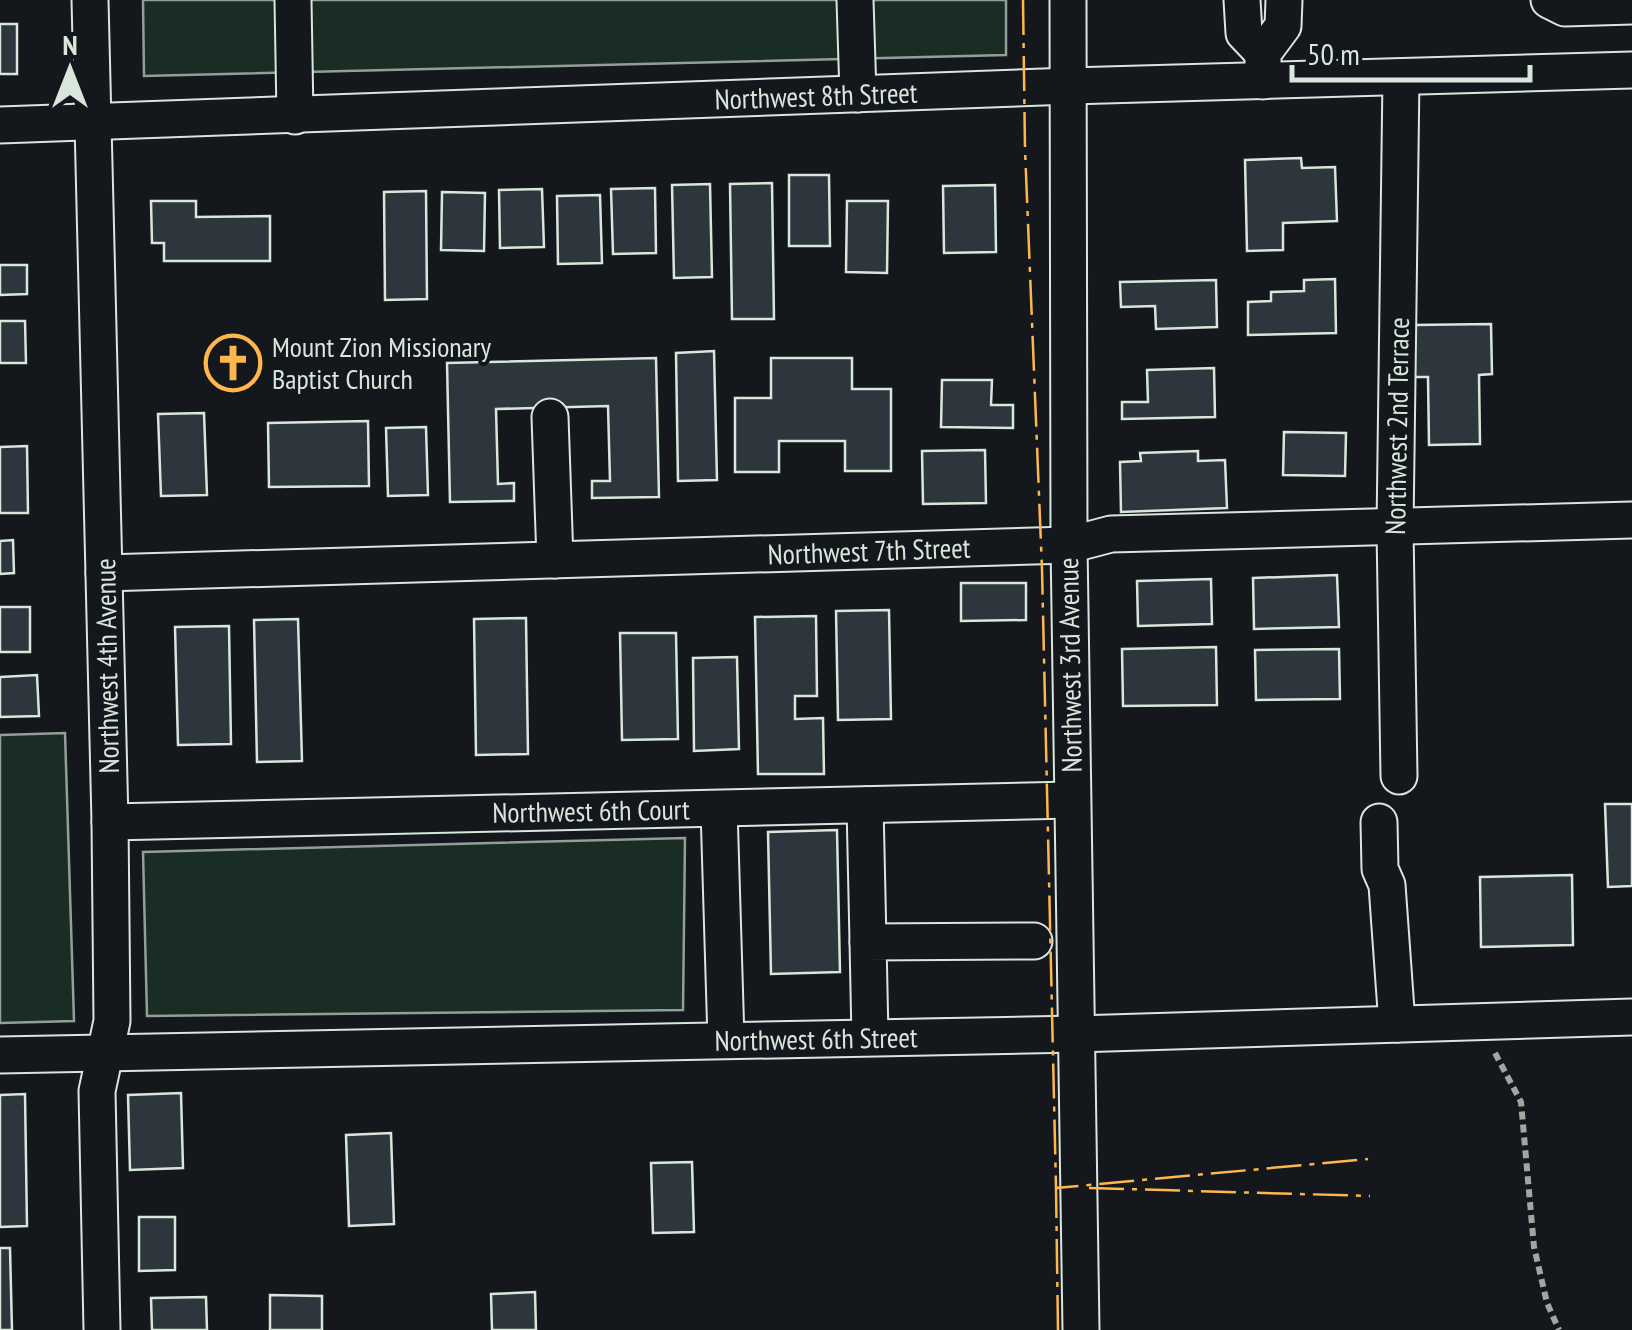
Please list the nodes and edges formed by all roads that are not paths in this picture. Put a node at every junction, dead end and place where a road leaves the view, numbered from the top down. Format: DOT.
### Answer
graph roads {
  1 [pos="90,0"];
  2 [pos="293,0"];
  3 [pos="855,0"];
  4 [pos="1068,0"];
  5 [pos="1242,0"];
  6 [pos="1284,0"];
  7 [pos="1549,0"];
  8 [pos="1632,6"];
  9 [pos="1263,67"];
  10 [pos="1632,70"];
  11 [pos="1402,77"];
  12 [pos="1070,86"];
  13 [pos="858,94"];
  14 [pos="295,116"];
  15 [pos="92,123"];
  16 [pos="0,125"];
  17 [pos="550,417"];
  18 [pos="1632,520"];
  19 [pos="1395,528"];
  20 [pos="1068,546"];
  21 [pos="555,560"];
  22 [pos="104,574"];
  23 [pos="1399,776"];
  24 [pos="1072,800"];
  25 [pos="865,805"];
  26 [pos="719,808"];
  27 [pos="110,822"];
  28 [pos="1378,822"];
  29 [pos="1034,941"];
  30 [pos="868,942"];
  31 [pos="1632,1017"];
  32 [pos="1397,1024"];
  33 [pos="1076,1034"];
  34 [pos="870,1037"];
  35 [pos="726,1040"];
  36 [pos="107,1052"];
  37 [pos="0,1055"];
  38 [pos="102,1330"];
  39 [pos="1082,1330"];
  1 -- 15 [label="street, Northwest 4th Avenue"];
  2 -- 14 [label="street"];
  3 -- 13 [label="street"];
  4 -- 12 [label="street, Northwest 3rd Avenue"];
  5 -- 9 [label="street"];
  6 -- 9 [label="street"];
  7 -- 8 [label="street"];
  9 -- 11 [label="street, Northwest 8th Street"];
  9 -- 12 [label="street, Northwest 8th Street"];
  10 -- 11 [label="street, Northwest 8th Street"];
  11 -- 19 [label="street, Northwest 2nd Terrace"];
  12 -- 13 [label="street, Northwest 8th Street"];
  12 -- 20 [label="street, Northwest 3rd Avenue"];
  13 -- 14 [label="street, Northwest 8th Street"];
  14 -- 15 [label="street, Northwest 8th Street"];
  15 -- 16 [label="street, Northwest 8th Street"];
  15 -- 22 [label="street, Northwest 4th Avenue"];
  17 -- 21 [label="street"];
  18 -- 19 [label="street, Northwest 7th Street"];
  19 -- 20 [label="street, Northwest 7th Street"];
  19 -- 23 [label="street, Northwest 2nd Terrace"];
  20 -- 21 [label="street, Northwest 7th Street"];
  20 -- 24 [label="street, Northwest 3rd Avenue"];
  21 -- 22 [label="street, Northwest 7th Street"];
  22 -- 27 [label="street, Northwest 4th Avenue"];
  24 -- 25 [label="street, Northwest 6th Court"];
  24 -- 33 [label="street, Northwest 3rd Avenue"];
  25 -- 26 [label="street, Northwest 6th Court"];
  25 -- 30 [label="street"];
  26 -- 27 [label="street, Northwest 6th Court"];
  26 -- 35 [label="street"];
  27 -- 36 [label="street, Northwest 4th Avenue"];
  28 -- 32 [label="street"];
  29 -- 30 [label="street"];
  30 -- 34 [label="street"];
  31 -- 32 [label="street, Northwest 6th Street"];
  32 -- 33 [label="street, Northwest 6th Street"];
  33 -- 34 [label="street, Northwest 6th Street"];
  33 -- 39 [label="street, Northwest 3rd Avenue"];
  34 -- 35 [label="street, Northwest 6th Street"];
  35 -- 36 [label="street, Northwest 6th Street"];
  36 -- 37 [label="street, Northwest 6th Street"];
  36 -- 38 [label="street, Northwest 4th Avenue"];
}
